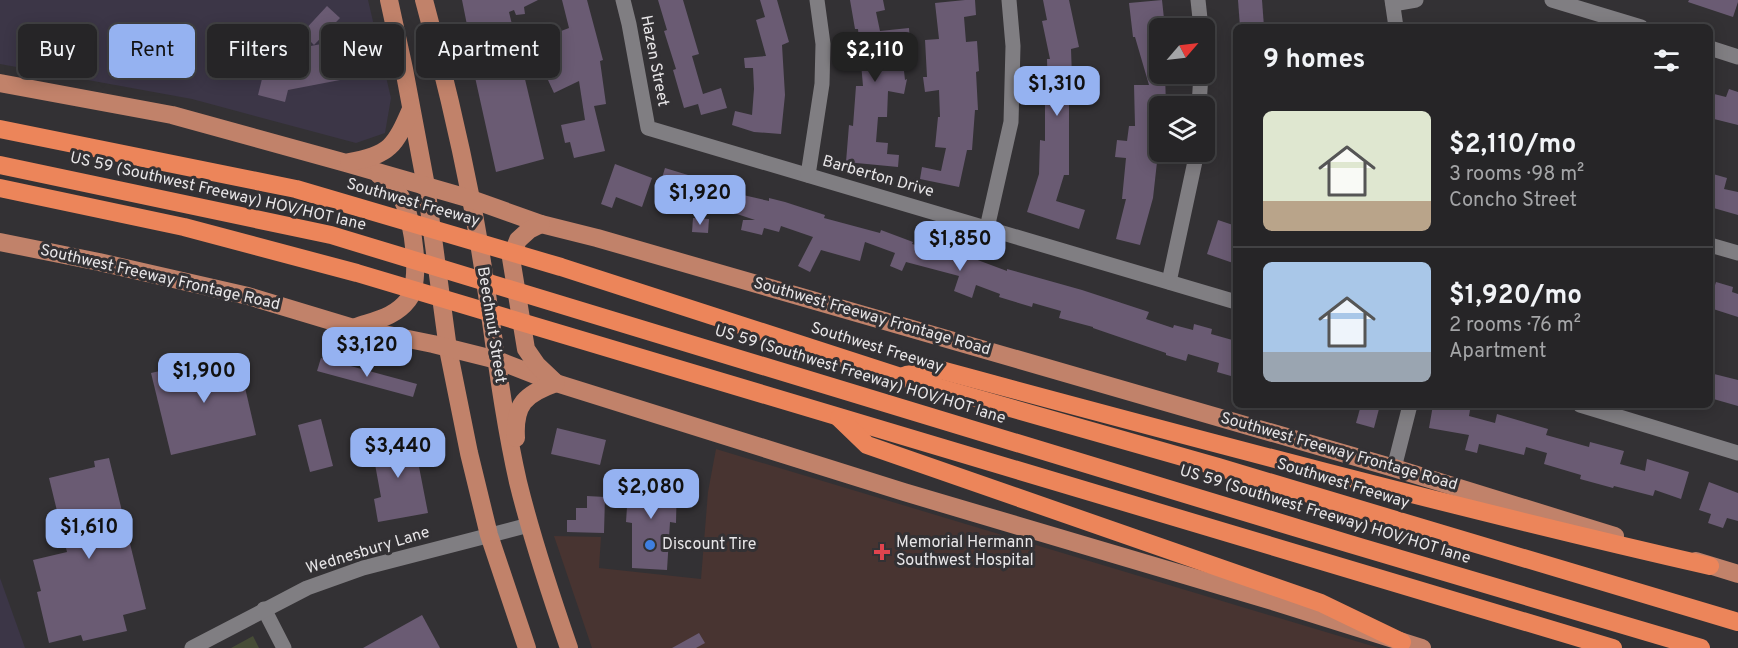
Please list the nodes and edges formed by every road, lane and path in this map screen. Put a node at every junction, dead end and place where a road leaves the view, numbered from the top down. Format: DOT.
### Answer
graph roads {
  1 [pos="388,0"];
  2 [pos="424,0"];
  3 [pos="623,0"];
  4 [pos="817,0"];
  5 [pos="1009,0"];
  6 [pos="1198,0"];
  7 [pos="1416,0"];
  8 [pos="1552,0"];
  9 [pos="1393,2"];
  10 [pos="1200,18"];
  11 [pos="1396,24"];
  12 [pos="1631,24"];
  13 [pos="1713,49"];
  14 [pos="1738,57"];
  15 [pos="0,83"];
  16 [pos="411,109"];
  17 [pos="648,128"];
  18 [pos="0,129"];
  19 [pos="346,162"];
  20 [pos="1195,162"];
  21 [pos="0,165"];
  22 [pos="375,172"];
  23 [pos="808,175"];
  24 [pos="426,186"];
  25 [pos="0,188"];
  26 [pos="471,199"];
  27 [pos="541,224"];
  28 [pos="987,228"];
  29 [pos="0,242"];
  30 [pos="1713,246"];
  31 [pos="1738,253"];
  32 [pos="1169,282"];
  33 [pos="1233,301"];
  34 [pos="354,327"];
  35 [pos="448,349"];
  36 [pos="496,360"];
  37 [pos="898,376"];
  38 [pos="556,383"];
  39 [pos="1409,408"];
  40 [pos="1590,408"];
  41 [pos="838,417"];
  42 [pos="1738,453"];
  43 [pos="1394,468"];
  44 [pos="518,482"];
  45 [pos="529,525"];
  46 [pos="489,535"];
  47 [pos="1710,566"];
  48 [pos="1738,574"];
  49 [pos="264,609"];
  50 [pos="1738,622"];
  51 [pos="1402,642"];
  52 [pos="192,648"];
  53 [pos="285,648"];
  54 [pos="527,648"];
  55 [pos="569,648"];
  56 [pos="1422,648"];
  57 [pos="1613,648"];
  58 [pos="1701,648"];
  1 -- 16 [label="main road"];
  2 -- 26 [label="main road, Beechnut Street"];
  3 -- 17 [label="street, Hazen Street"];
  4 -- 23 [label="street"];
  5 -- 28 [label="street"];
  6 -- 10 [label="street"];
  7 -- 9 [label="street"];
  8 -- 12 [label="street"];
  9 -- 11 [label="street"];
  13 -- 14 [label="street"];
  15 -- 19 [label="main road, Southwest Freeway Frontage Road"];
  16 -- 19 [label="main road"];
  16 -- 24 [label="main road"];
  17 -- 23 [label="street, Barberton Drive"];
  18 -- 37 [label="highway, Southwest Freeway"];
  19 -- 22 [label="main road, Southwest Freeway Frontage Road"];
  20 -- 32 [label="street"];
  21 -- 58 [label="highway, US 59 (Southwest Freeway) HOV/HOT lane"];
  22 -- 24 [label="main road, Southwest Freeway Frontage Road"];
  22 -- 34 [label="main road"];
  23 -- 28 [label="street, Barberton Drive"];
  24 -- 26 [label="main road, Southwest Freeway Frontage Road"];
  24 -- 35 [label="main road"];
  25 -- 41 [label="highway"];
  26 -- 27 [label="main road, Southwest Freeway Frontage Road"];
  26 -- 36 [label="main road, Beechnut Street"];
  27 -- 38 [label="main road"];
  27 -- 43 [label="main road, Southwest Freeway Frontage Road"];
  28 -- 32 [label="street, Barberton Drive"];
  29 -- 34 [label="main road, Southwest Freeway Frontage Road"];
  30 -- 31 [label="street"];
  32 -- 33 [label="street, Barberton Drive"];
  34 -- 35 [label="main road, Southwest Freeway Frontage Road"];
  35 -- 36 [label="main road, Southwest Freeway Frontage Road"];
  35 -- 46 [label="main road"];
  36 -- 38 [label="main road, Southwest Freeway Frontage Road"];
  36 -- 44 [label="main road, Beechnut Street"];
  37 -- 47 [label="highway"];
  37 -- 50 [label="highway, Southwest Freeway"];
  38 -- 44 [label="main road"];
  38 -- 51 [label="main road, Southwest Freeway Frontage Road"];
  39 -- 43 [label="street"];
  40 -- 42 [label="street"];
  41 -- 51 [label="highway"];
  41 -- 57 [label="highway"];
  43 -- 47 [label="main road, Southwest Freeway Frontage Road"];
  44 -- 45 [label="main road, Beechnut Street"];
  45 -- 46 [label="street, Wednesbury Lane"];
  45 -- 55 [label="main road, Beechnut Street"];
  46 -- 49 [label="street, Wednesbury Lane"];
  46 -- 54 [label="main road"];
  47 -- 48 [label="main road, Southwest Freeway Frontage Road"];
  49 -- 52 [label="street, Wednesbury Lane"];
  49 -- 53 [label="street"];
  51 -- 56 [label="main road, Southwest Freeway Frontage Road"];
}
